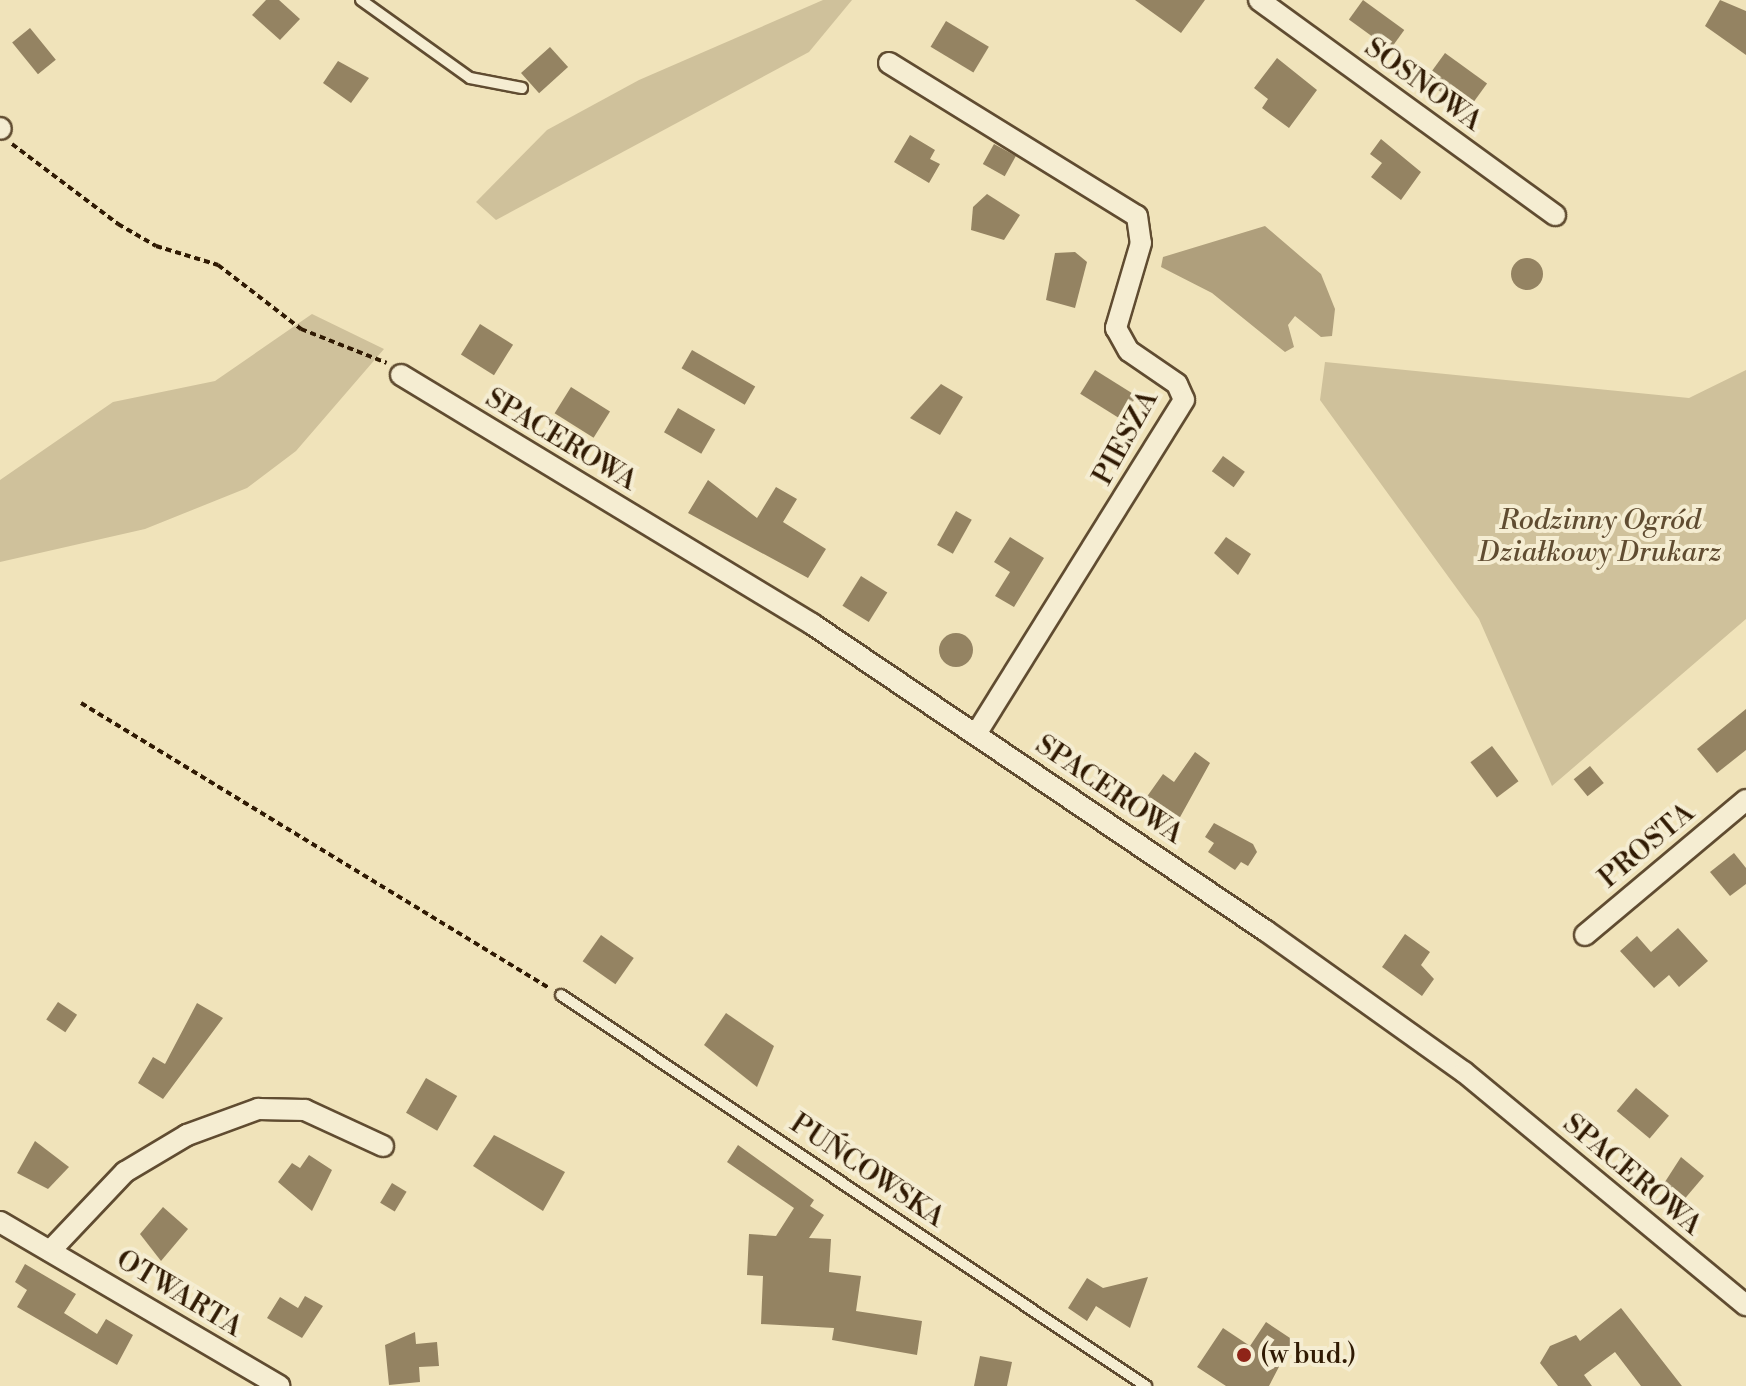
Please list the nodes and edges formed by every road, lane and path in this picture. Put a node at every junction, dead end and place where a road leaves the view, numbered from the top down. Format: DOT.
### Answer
graph roads {
  1 [pos="361,0"];
  2 [pos="1259,0"];
  3 [pos="889,63"];
  4 [pos="522,88"];
  5 [pos="1,128"];
  6 [pos="1555,215"];
  7 [pos="401,375"];
  8 [pos="81,703"];
  9 [pos="977,733"];
  10 [pos="1746,800"];
  11 [pos="1585,935"];
  12 [pos="561,995"];
  13 [pos="383,1146"];
  14 [pos="0,1222"];
  15 [pos="50,1251"];
  16 [pos="1746,1305"];
  17 [pos="280,1386"];
  18 [pos="1146,1386"];
  1 -- 4 [label="lane"];
  2 -- 6 [label="street, SOSNOWA"];
  3 -- 9 [label="street, PIESZA"];
  5 -- 7 [label="path"];
  7 -- 9 [label="street, SPACEROWA"];
  8 -- 12 [label="path"];
  9 -- 16 [label="street, SPACEROWA"];
  10 -- 11 [label="street, PROSTA"];
  12 -- 18 [label="lane, PUŃCOWSKA"];
  13 -- 15 [label="street"];
  14 -- 15 [label="street, OTWARTA"];
  15 -- 17 [label="street, OTWARTA"];
}
